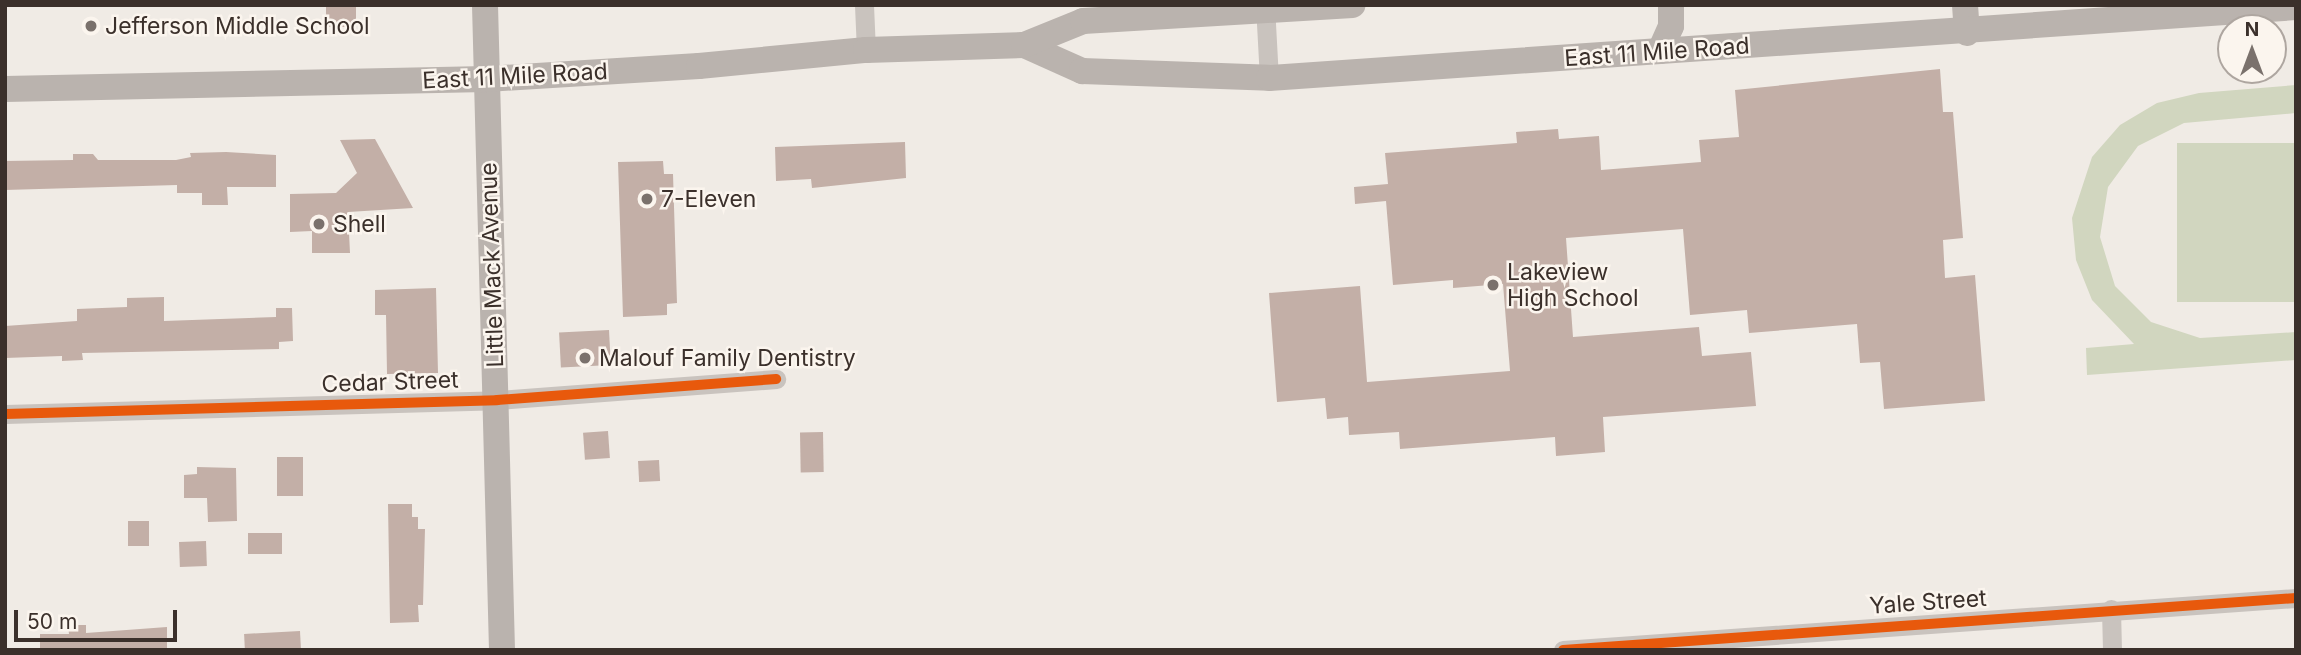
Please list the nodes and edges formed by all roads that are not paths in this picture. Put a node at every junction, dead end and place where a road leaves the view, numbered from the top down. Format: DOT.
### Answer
graph roads {
  1 [pos="485,5"];
  2 [pos="864,5"];
  3 [pos="1353,5"];
  4 [pos="1671,5"];
  5 [pos="1965,5"];
  6 [pos="2296,7"];
  7 [pos="1265,9"];
  8 [pos="1967,33"];
  9 [pos="1024,45"];
  10 [pos="866,50"];
  11 [pos="1660,51"];
  12 [pos="487,79"];
  13 [pos="1269,79"];
  14 [pos="5,89"];
  15 [pos="776,379"];
  16 [pos="497,400"];
  17 [pos="5,414"];
  18 [pos="2296,597"];
  19 [pos="2111,609"];
  20 [pos="502,650"];
  21 [pos="1563,650"];
  22 [pos="2112,650"];
  1 -- 12 [label="main road, Little Mack Avenue"];
  2 -- 10 [label="street"];
  3 -- 7 [label="main road, East 11 Mile Road"];
  4 -- 11 [label="main road"];
  5 -- 8 [label="main road"];
  6 -- 8 [label="main road, East 11 Mile Road"];
  7 -- 9 [label="main road, East 11 Mile Road"];
  7 -- 13 [label="street"];
  8 -- 11 [label="main road, East 11 Mile Road"];
  9 -- 10 [label="main road, East 11 Mile Road"];
  9 -- 13 [label="main road, East 11 Mile Road"];
  10 -- 12 [label="main road, East 11 Mile Road"];
  11 -- 13 [label="main road, East 11 Mile Road"];
  12 -- 14 [label="main road, East 11 Mile Road"];
  12 -- 16 [label="main road, Little Mack Avenue"];
  15 -- 16 [label="street, Cedar Street"];
  16 -- 17 [label="street, Cedar Street"];
  16 -- 20 [label="main road, Little Mack Avenue"];
  18 -- 19 [label="street, Yale Street"];
  19 -- 21 [label="street, Yale Street"];
  19 -- 22 [label="street"];
}
